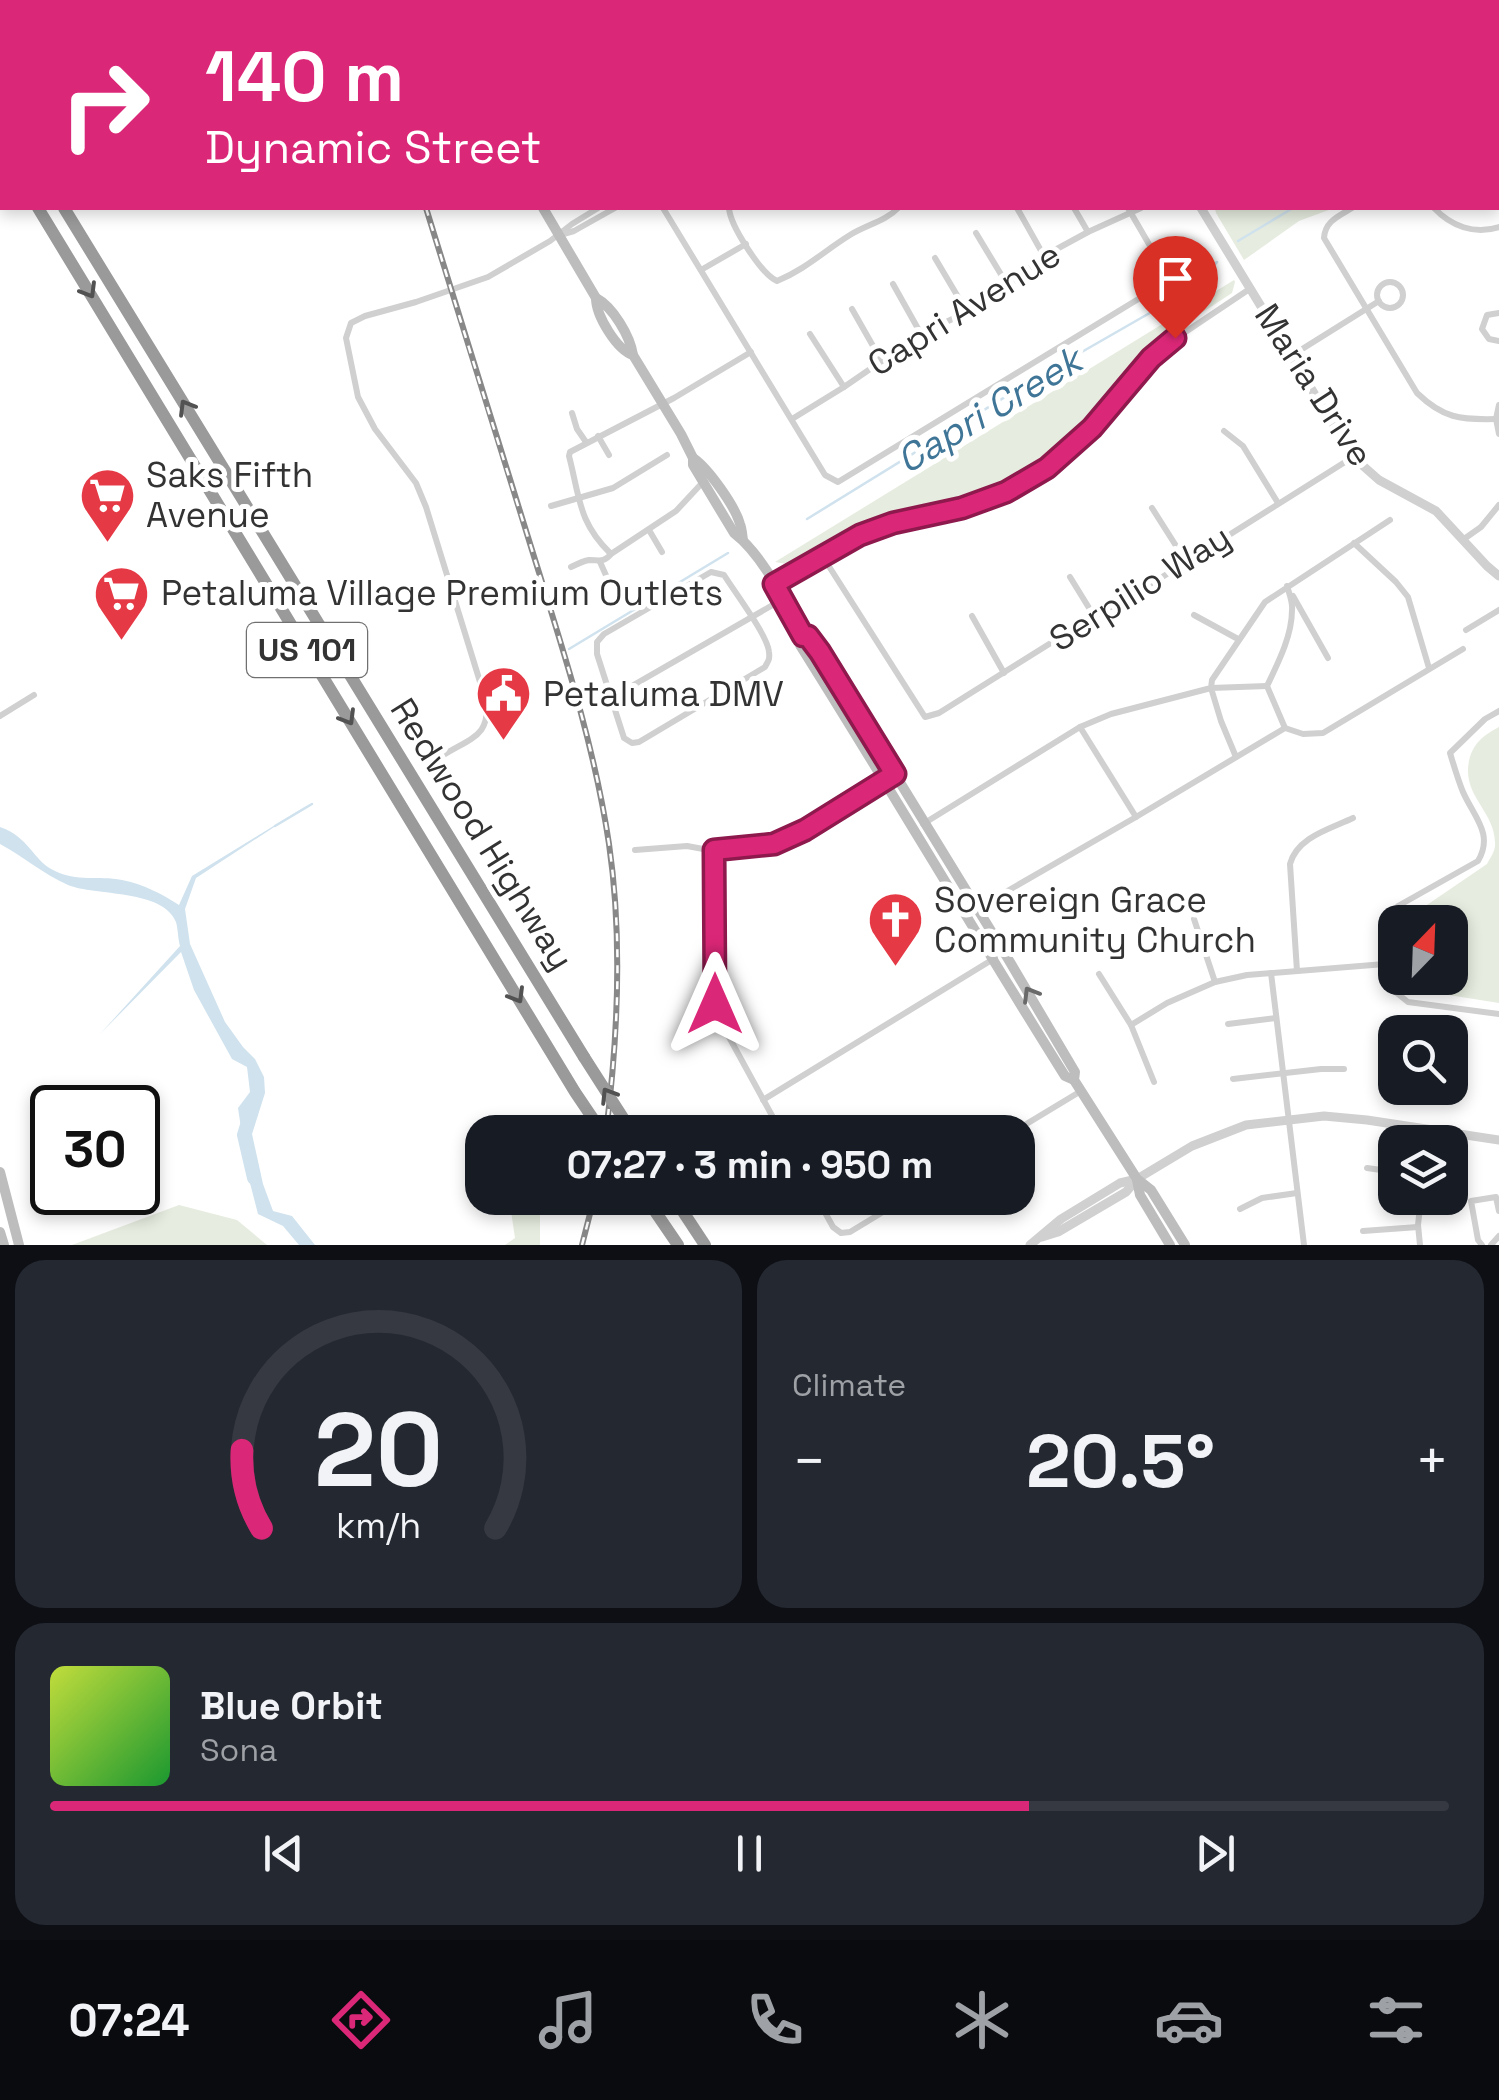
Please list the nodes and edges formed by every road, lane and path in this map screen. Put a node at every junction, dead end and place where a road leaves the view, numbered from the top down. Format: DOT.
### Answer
graph roads {
  1 [pos="39,210"];
  2 [pos="65,210"];
  3 [pos="544,210"];
  4 [pos="595,210"];
  5 [pos="611,210"];
  6 [pos="664,210"];
  7 [pos="729,210"];
  8 [pos="896,210"];
  9 [pos="1018,210"];
  10 [pos="1075,210"];
  11 [pos="1130,210"];
  12 [pos="1202,210"];
  13 [pos="1349,210"];
  14 [pos="1436,210"];
  15 [pos="1499,227"];
  16 [pos="1088,232"];
  17 [pos="976,233"];
  18 [pos="559,235"];
  19 [pos="746,244"];
  20 [pos="1044,256"];
  21 [pos="935,258"];
  22 [pos="701,270"];
  23 [pos="893,284"];
  24 [pos="1008,286"];
  25 [pos="1251,288"];
  26 [pos="1379,301"];
  27 [pos="852,309"];
  28 [pos="1367,309"];
  29 [pos="966,312"];
  30 [pos="1499,313"];
  31 [pos="810,334"];
  32 [pos="921,334"];
  33 [pos="1499,341"];
  34 [pos="751,352"];
  35 [pos="1292,356"];
  36 [pos="881,360"];
  37 [pos="844,387"];
  38 [pos="663,404"];
  39 [pos="1499,405"];
  40 [pos="572,413"];
  41 [pos="792,419"];
  42 [pos="1496,419"];
  43 [pos="1224,430"];
  44 [pos="1499,434"];
  45 [pos="598,436"];
  46 [pos="586,442"];
  47 [pos="610,455"];
  48 [pos="668,455"];
  49 [pos="1353,457"];
  50 [pos="693,458"];
  51 [pos="703,482"];
  52 [pos="579,497"];
  53 [pos="1278,503"];
  54 [pos="1499,505"];
  55 [pos="552,506"];
  56 [pos="1152,508"];
  57 [pos="1390,520"];
  58 [pos="649,530"];
  59 [pos="742,540"];
  60 [pos="1464,540"];
  61 [pos="1354,543"];
  62 [pos="662,552"];
  63 [pos="611,554"];
  64 [pos="823,557"];
  65 [pos="1185,560"];
  66 [pos="600,562"];
  67 [pos="571,567"];
  68 [pos="1499,576"];
  69 [pos="1070,577"];
  70 [pos="609,582"];
  71 [pos="774,584"];
  72 [pos="1287,586"];
  73 [pos="783,599"];
  74 [pos="1499,610"];
  75 [pos="1194,615"];
  76 [pos="972,616"];
  77 [pos="1094,616"];
  78 [pos="751,617"];
  79 [pos="1466,630"];
  80 [pos="1238,639"];
  81 [pos="1463,649"];
  82 [pos="1328,658"];
  83 [pos="1429,668"];
  84 [pos="1004,673"];
  85 [pos="1267,686"];
  86 [pos="1212,688"];
  87 [pos="34,695"];
  88 [pos="610,698"];
  89 [pos="1499,711"];
  90 [pos="0,716"];
  91 [pos="1080,727"];
  92 [pos="1286,728"];
  93 [pos="442,756"];
  94 [pos="1236,757"];
  95 [pos="890,777"];
  96 [pos="1136,818"];
  97 [pos="1353,818"];
  98 [pos="919,826"];
  99 [pos="635,850"];
  100 [pos="714,850"];
  101 [pos="997,897"];
  102 [pos="1400,905"];
  103 [pos="1194,919"];
  104 [pos="1004,952"];
  105 [pos="992,960"];
  106 [pos="1378,965"];
  107 [pos="1297,971"];
  108 [pos="1099,974"];
  109 [pos="1270,974"];
  110 [pos="1215,982"];
  111 [pos="1399,995"];
  112 [pos="1499,1014"];
  113 [pos="1276,1018"];
  114 [pos="1228,1024"];
  115 [pos="1130,1025"];
  116 [pos="1344,1069"];
  117 [pos="1283,1072"];
  118 [pos="1233,1079"];
  119 [pos="1074,1080"];
  120 [pos="1154,1082"];
  121 [pos="1081,1091"];
  122 [pos="763,1100"];
  123 [pos="591,1115"];
  124 [pos="621,1115"];
  125 [pos="771,1115"];
  126 [pos="1035,1119"];
  127 [pos="1289,1119"];
  128 [pos="1395,1125"];
  129 [pos="1468,1135"];
  130 [pos="1499,1140"];
  131 [pos="1368,1168"];
  132 [pos="1378,1169"];
  133 [pos="0,1172"];
  134 [pos="1137,1179"];
  135 [pos="1296,1194"];
  136 [pos="1240,1209"];
  137 [pos="1499,1211"];
  138 [pos="658,1215"];
  139 [pos="686,1215"];
  140 [pos="827,1215"];
  141 [pos="878,1215"];
  142 [pos="1419,1215"];
  143 [pos="1418,1227"];
  144 [pos="1363,1231"];
  145 [pos="0,1232"];
  146 [pos="1499,1236"];
  147 [pos="4,1245"];
  148 [pos="19,1245"];
  149 [pos="678,1245"];
  150 [pos="706,1245"];
  151 [pos="1030,1245"];
  152 [pos="1170,1245"];
  153 [pos="1186,1245"];
  154 [pos="1304,1245"];
  155 [pos="1420,1245"];
  156 [pos="1482,1245"];
  157 [pos="1491,1245"];
  1 -- 123 [label="highway, Redwood Highway / US 101, one-way"];
  124 -- 2 [label="highway, Redwood Highway / US 101, one-way, bridge"];
  3 -- 18 [label="main road"];
  4 -- 18 [label="street"];
  5 -- 18 [label="street"];
  6 -- 22 [label="street"];
  7 -- 19 [label="street"];
  8 -- 19 [label="street"];
  9 -- 20 [label="street"];
  10 -- 16 [label="street"];
  11 -- 16 [label="street, Capri Avenue"];
  11 -- 41 [label="street"];
  12 -- 25 [label="street, Maria Drive"];
  13 -- 28 [label="street"];
  14 -- 15 [label="street"];
  16 -- 20 [label="street, Capri Avenue"];
  17 -- 24 [label="street"];
  18 -- 38 [label="main road"];
  18 -- 93 [label="street"];
  19 -- 22 [label="street"];
  20 -- 24 [label="street, Capri Avenue"];
  21 -- 29 [label="street"];
  22 -- 34 [label="street"];
  23 -- 32 [label="street"];
  24 -- 29 [label="street, Capri Avenue"];
  25 -- 35 [label="street, Maria Drive"];
  25 -- 64 [label="street"];
  26 -- 26 [label="street"];
  26 -- 28 [label="street"];
  27 -- 36 [label="street"];
  28 -- 35 [label="street"];
  28 -- 42 [label="street"];
  29 -- 32 [label="street, Capri Avenue"];
  30 -- 33 [label="street"];
  31 -- 37 [label="street"];
  32 -- 36 [label="street, Capri Avenue"];
  34 -- 38 [label="street"];
  34 -- 41 [label="street"];
  35 -- 49 [label="street, Maria Drive"];
  36 -- 37 [label="street, Capri Avenue"];
  37 -- 41 [label="street, Capri Avenue"];
  38 -- 45 [label="street"];
  38 -- 50 [label="main road"];
  39 -- 42 [label="street"];
  40 -- 46 [label="street"];
  42 -- 44 [label="street"];
  43 -- 53 [label="street"];
  45 -- 46 [label="street"];
  45 -- 47 [label="street"];
  46 -- 52 [label="street"];
  48 -- 52 [label="street"];
  49 -- 53 [label="street, Serpilio Way"];
  49 -- 60 [label="street, Maria Drive"];
  50 -- 51 [label="main road"];
  50 -- 59 [label="main road"];
  51 -- 58 [label="street"];
  51 -- 59 [label="main road"];
  52 -- 55 [label="street"];
  52 -- 63 [label="street"];
  53 -- 65 [label="street, Serpilio Way"];
  54 -- 60 [label="street"];
  56 -- 65 [label="street"];
  57 -- 61 [label="street"];
  58 -- 62 [label="street"];
  58 -- 63 [label="street"];
  59 -- 71 [label="main road"];
  60 -- 68 [label="street, Maria Drive"];
  61 -- 72 [label="street"];
  61 -- 83 [label="street"];
  63 -- 66 [label="street"];
  64 -- 71 [label="street"];
  64 -- 84 [label="street, Serpilio Way"];
  65 -- 77 [label="street, Serpilio Way"];
  66 -- 67 [label="street"];
  66 -- 70 [label="street"];
  69 -- 77 [label="street"];
  71 -- 73 [label="main road"];
  72 -- 80 [label="street"];
  72 -- 82 [label="street"];
  72 -- 85 [label="street"];
  73 -- 78 [label="street"];
  73 -- 95 [label="main road"];
  74 -- 79 [label="street"];
  75 -- 80 [label="street"];
  76 -- 84 [label="street"];
  77 -- 84 [label="street, Serpilio Way"];
  78 -- 88 [label="street"];
  78 -- 88 [label="street"];
  78 -- 88 [label="street"];
  80 -- 86 [label="street"];
  81 -- 83 [label="street"];
  83 -- 92 [label="street"];
  85 -- 86 [label="street"];
  85 -- 92 [label="street"];
  86 -- 91 [label="street"];
  86 -- 94 [label="street"];
  87 -- 90 [label="street"];
  89 -- 102 [label="street"];
  91 -- 96 [label="street"];
  91 -- 98 [label="street"];
  92 -- 94 [label="street"];
  94 -- 96 [label="street"];
  95 -- 98 [label="main road"];
  95 -- 100 [label="street"];
  96 -- 101 [label="street"];
  97 -- 107 [label="street"];
  98 -- 104 [label="main road"];
  98 -- 105 [label="main road"];
  99 -- 100 [label="street"];
  100 -- 122 [label="street"];
  103 -- 110 [label="street"];
  104 -- 105 [label="street"];
  119 -- 104 [label="main road, one-way"];
  105 -- 119 [label="main road"];
  105 -- 122 [label="street"];
  106 -- 107 [label="street"];
  107 -- 109 [label="street"];
  108 -- 115 [label="street"];
  109 -- 110 [label="street"];
  109 -- 113 [label="street"];
  110 -- 115 [label="street"];
  111 -- 112 [label="street"];
  113 -- 114 [label="street"];
  113 -- 117 [label="street"];
  115 -- 120 [label="street"];
  116 -- 117 [label="street"];
  117 -- 118 [label="street"];
  117 -- 127 [label="street"];
  119 -- 121 [label="main road"];
  121 -- 126 [label="street"];
  121 -- 134 [label="main road"];
  122 -- 125 [label="street"];
  127 -- 128 [label="street"];
  127 -- 134 [label="street"];
  127 -- 135 [label="street"];
  129 -- 130 [label="street"];
  131 -- 132 [label="street"];
  133 -- 148 [label="main road"];
  134 -- 151 [label="street"];
  134 -- 152 [label="main road"];
  134 -- 153 [label="main road"];
  135 -- 136 [label="street"];
  135 -- 154 [label="street"];
  137 -- 156 [label="street"];
  138 -- 149 [label="highway"];
  139 -- 150 [label="highway"];
  140 -- 141 [label="street"];
  142 -- 143 [label="street"];
  143 -- 144 [label="street"];
  143 -- 155 [label="street"];
  145 -- 147 [label="main road"];
  146 -- 157 [label="street"];
}
